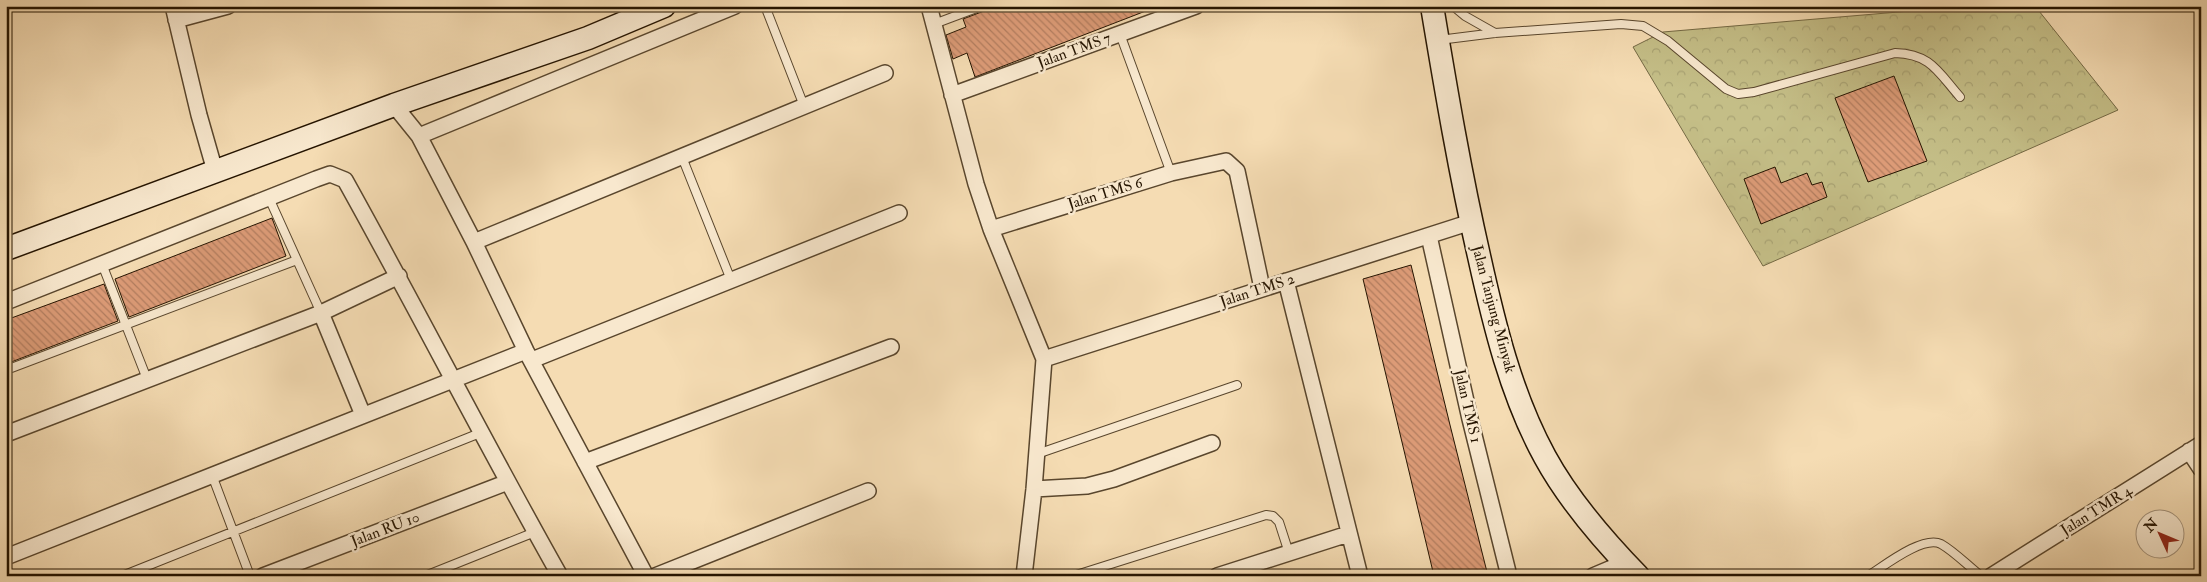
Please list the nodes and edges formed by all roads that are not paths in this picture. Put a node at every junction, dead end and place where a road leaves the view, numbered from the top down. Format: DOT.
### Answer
graph roads {
  1 [pos="228,6"];
  2 [pos="664,6"];
  3 [pos="735,6"];
  4 [pos="765,6"];
  5 [pos="929,6"];
  6 [pos="982,6"];
  7 [pos="1196,6"];
  8 [pos="1432,6"];
  9 [pos="1453,6"];
  10 [pos="174,13"];
  11 [pos="934,24"];
  12 [pos="1495,33"];
  13 [pos="1120,34"];
  14 [pos="1437,40"];
  15 [pos="885,73"];
  16 [pos="952,95"];
  17 [pos="1960,97"];
  18 [pos="394,105"];
  19 [pos="804,106"];
  20 [pos="419,136"];
  21 [pos="682,157"];
  22 [pos="215,172"];
  23 [pos="1171,173"];
  24 [pos="269,198"];
  25 [pos="899,213"];
  26 [pos="1471,222"];
  27 [pos="991,229"];
  28 [pos="1430,236"];
  29 [pos="474,242"];
  30 [pos="8,249"];
  31 [pos="297,260"];
  32 [pos="102,264"];
  33 [pos="398,276"];
  34 [pos="731,280"];
  35 [pos="1286,281"];
  36 [pos="1262,288"];
  37 [pos="6,302"];
  38 [pos="321,313"];
  39 [pos="126,325"];
  40 [pos="891,347"];
  41 [pos="529,355"];
  42 [pos="1044,359"];
  43 [pos="6,370"];
  44 [pos="457,378"];
  45 [pos="147,379"];
  46 [pos="1237,386"];
  47 [pos="363,415"];
  48 [pos="480,433"];
  49 [pos="6,434"];
  50 [pos="1212,443"];
  51 [pos="2195,447"];
  52 [pos="1036,454"];
  53 [pos="584,462"];
  54 [pos="2201,469"];
  55 [pos="212,475"];
  56 [pos="508,482"];
  57 [pos="1034,489"];
  58 [pos="868,491"];
  59 [pos="233,532"];
  60 [pos="536,532"];
  61 [pos="1348,534"];
  62 [pos="1289,553"];
  63 [pos="6,557"];
  64 [pos="1632,569"];
  65 [pos="559,575"];
  66 [pos="122,576"];
  67 [pos="250,576"];
  68 [pos="263,576"];
  69 [pos="425,576"];
  70 [pos="646,576"];
  71 [pos="655,576"];
  72 [pos="1024,576"];
  73 [pos="1073,576"];
  74 [pos="1217,576"];
  75 [pos="1360,576"];
  76 [pos="1509,576"];
  77 [pos="1593,576"];
  78 [pos="1868,576"];
  79 [pos="1981,576"];
  80 [pos="1991,576"];
  1 -- 10 [label="street"];
  2 -- 18 [label="street"];
  3 -- 20 [label="street"];
  4 -- 19 [label="lane"];
  5 -- 11 [label="street"];
  6 -- 11 [label="lane"];
  7 -- 13 [label="street, Jalan TMS 7"];
  8 -- 14 [label="street, Jalan Tanjung Minyak"];
  9 -- 12 [label="lane"];
  10 -- 22 [label="street"];
  11 -- 16 [label="street"];
  12 -- 14 [label="lane"];
  12 -- 17 [label="lane"];
  13 -- 16 [label="street, Jalan TMS 7"];
  13 -- 23 [label="lane"];
  14 -- 26 [label="street, Jalan Tanjung Minyak"];
  15 -- 19 [label="street"];
  16 -- 27 [label="street"];
  18 -- 20 [label="street"];
  18 -- 22 [label="street"];
  19 -- 21 [label="street"];
  20 -- 29 [label="street"];
  21 -- 29 [label="street"];
  21 -- 34 [label="lane"];
  22 -- 30 [label="street"];
  23 -- 27 [label="street, Jalan TMS 6"];
  23 -- 36 [label="street, Jalan TMS 6"];
  24 -- 31 [label="lane"];
  24 -- 32 [label="street"];
  24 -- 33 [label="street"];
  25 -- 34 [label="street"];
  26 -- 28 [label="street, Jalan TMS 2"];
  26 -- 64 [label="street, Jalan Tanjung Minyak"];
  27 -- 42 [label="street"];
  28 -- 35 [label="street, Jalan TMS 2"];
  28 -- 76 [label="street, Jalan TMS 1"];
  29 -- 41 [label="street"];
  31 -- 38 [label="lane"];
  31 -- 39 [label="lane"];
  32 -- 37 [label="street"];
  32 -- 39 [label="lane"];
  33 -- 38 [label="street"];
  33 -- 44 [label="street"];
  34 -- 41 [label="street"];
  35 -- 36 [label="street, Jalan TMS 2"];
  35 -- 61 [label="street"];
  36 -- 42 [label="street, Jalan TMS 2"];
  38 -- 45 [label="street"];
  38 -- 47 [label="street"];
  39 -- 43 [label="lane"];
  39 -- 45 [label="lane"];
  40 -- 53 [label="street"];
  41 -- 44 [label="street"];
  41 -- 53 [label="street"];
  42 -- 52 [label="street"];
  44 -- 47 [label="street"];
  44 -- 48 [label="street"];
  45 -- 49 [label="street"];
  46 -- 52 [label="lane"];
  47 -- 55 [label="street"];
  48 -- 56 [label="street"];
  48 -- 59 [label="lane"];
  50 -- 57 [label="street"];
  51 -- 54 [label="street"];
  51 -- 80 [label="street, Jalan TMR 4"];
  52 -- 57 [label="street"];
  53 -- 70 [label="street"];
  55 -- 59 [label="lane"];
  55 -- 63 [label="street"];
  56 -- 60 [label="street"];
  56 -- 68 [label="street, Jalan RU 10"];
  57 -- 72 [label="street"];
  58 -- 71 [label="street"];
  59 -- 66 [label="lane"];
  59 -- 67 [label="lane"];
  60 -- 65 [label="street"];
  60 -- 69 [label="lane"];
  61 -- 62 [label="street"];
  61 -- 75 [label="street"];
  62 -- 73 [label="lane"];
  62 -- 74 [label="street"];
  64 -- 77 [label="street"];
  78 -- 79 [label="lane"];
}
